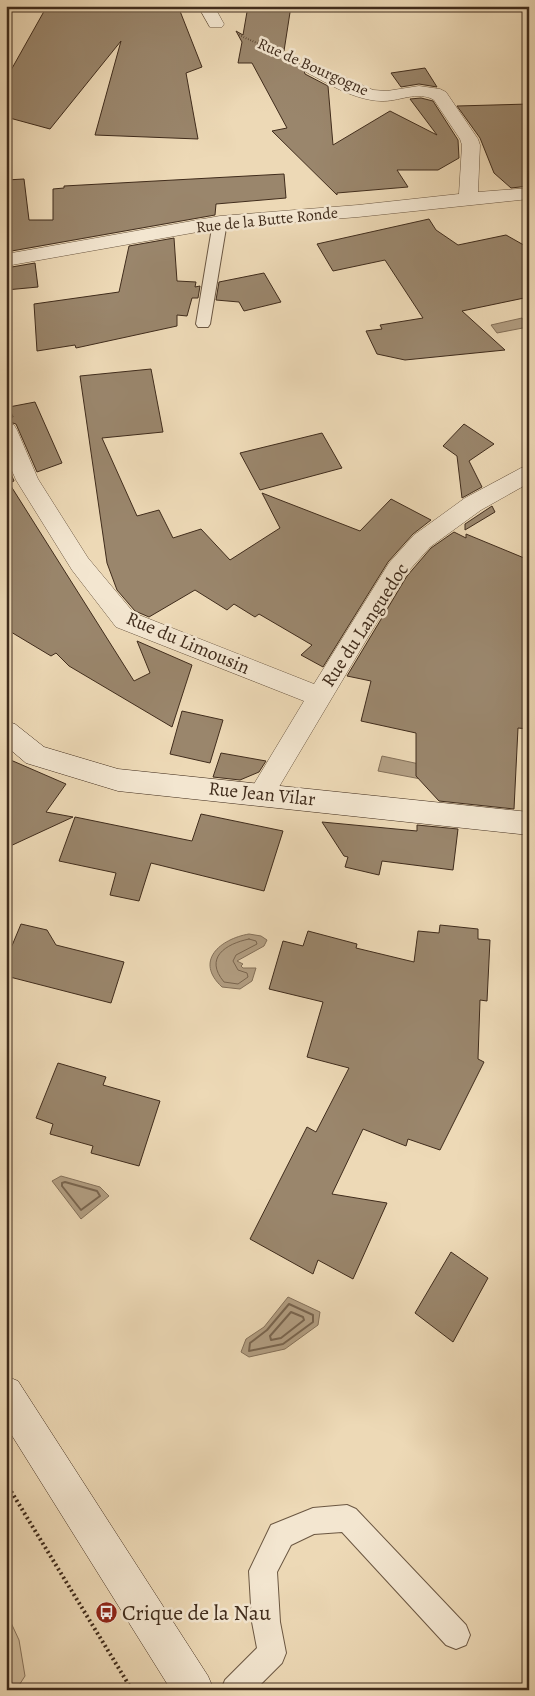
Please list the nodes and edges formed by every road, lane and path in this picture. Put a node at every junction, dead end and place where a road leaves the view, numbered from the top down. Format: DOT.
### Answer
graph roads {
  1 [pos="206,6"];
  2 [pos="216,24"];
  3 [pos="312,68"];
  4 [pos="529,193"];
  5 [pos="468,198"];
  6 [pos="220,222"];
  7 [pos="6,260"];
  8 [pos="203,324"];
  9 [pos="6,430"];
  10 [pos="529,473"];
  11 [pos="319,697"];
  12 [pos="6,731"];
  13 [pos="261,794"];
  14 [pos="529,824"];
  15 [pos="6,1393"];
  16 [pos="6,1483"];
  17 [pos="456,1635"];
  18 [pos="132,1690"];
  19 [pos="194,1690"];
  20 [pos="235,1690"];
  1 -- 2 [label="street"];
  2 -- 3 [label="path, Rue de Bourgogne"];
  3 -- 5 [label="street, Rue de Bourgogne"];
  4 -- 5 [label="street, Rue de la Butte Ronde"];
  5 -- 6 [label="street, Rue de la Butte Ronde"];
  6 -- 7 [label="street, Rue de la Butte Ronde"];
  6 -- 8 [label="lane"];
  9 -- 11 [label="street, Rue du Limousin"];
  10 -- 11 [label="street, Rue du Languedoc"];
  11 -- 13 [label="street, Rue du Languedoc"];
  12 -- 13 [label="street, Rue Jean Vilar"];
  13 -- 14 [label="street, Rue Jean Vilar"];
  15 -- 19 [label="street"];
  16 -- 18 [label="path"];
  17 -- 20 [label="lane"];
}
